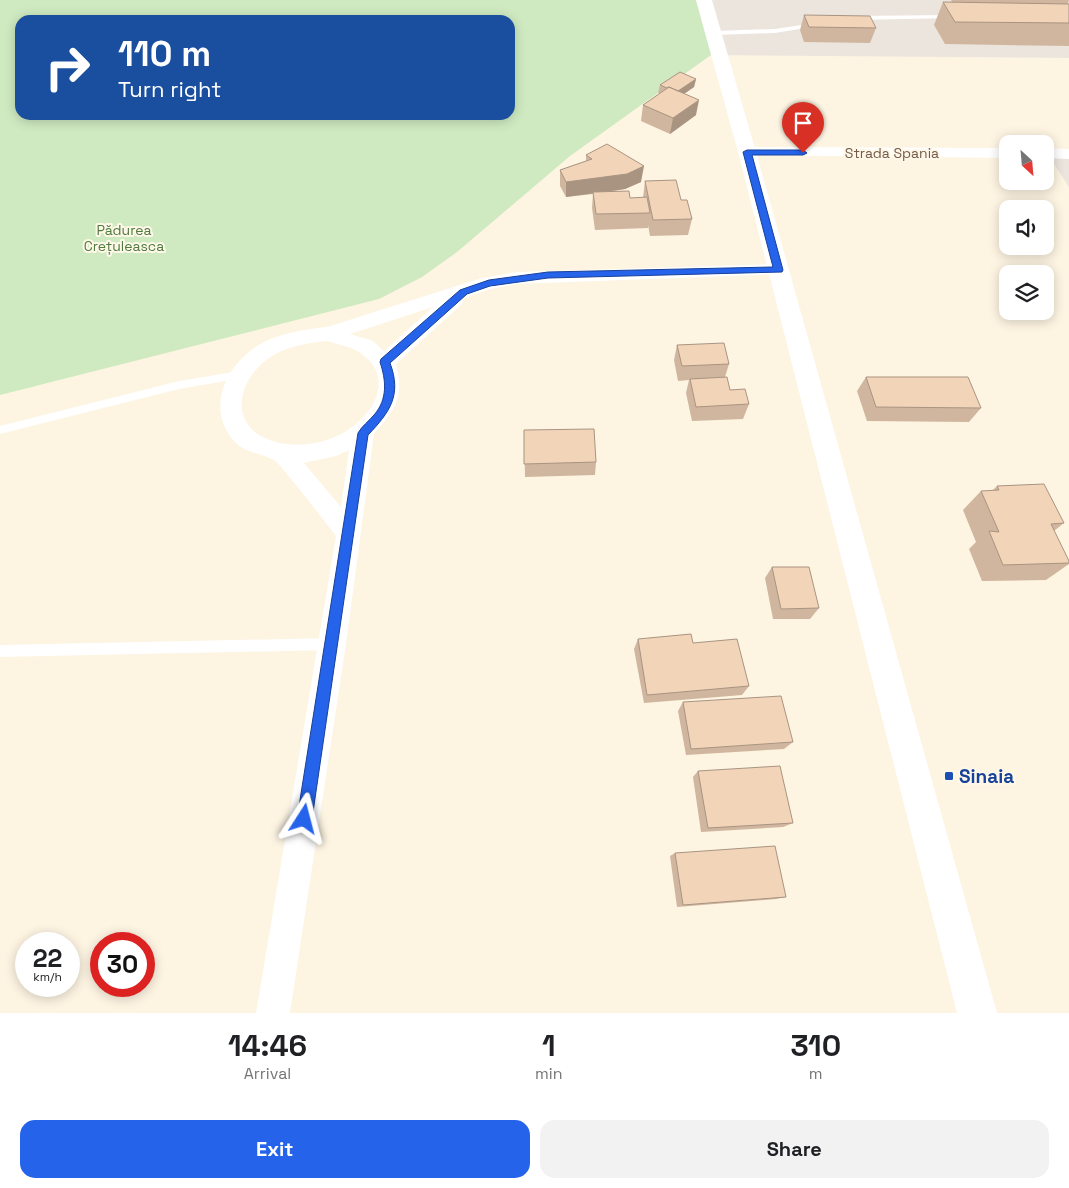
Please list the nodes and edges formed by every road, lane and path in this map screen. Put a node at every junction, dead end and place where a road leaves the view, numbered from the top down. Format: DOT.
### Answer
graph roads {
  1 [pos="704,0"];
  2 [pos="964,17"];
  3 [pos="848,18"];
  4 [pos="821,24"];
  5 [pos="713,33"];
  6 [pos="747,152"];
  7 [pos="999,153"];
  8 [pos="1054,154"];
  9 [pos="1069,154"];
  10 [pos="778,270"];
  11 [pos="464,292"];
  12 [pos="327,334"];
  13 [pos="385,362"];
  14 [pos="239,375"];
  15 [pos="0,430"];
  16 [pos="363,433"];
  17 [pos="283,454"];
  18 [pos="348,533"];
  19 [pos="333,644"];
  20 [pos="0,651"];
  21 [pos="273,1013"];
  22 [pos="977,1013"];
  1 -- 5 [label="main road"];
  2 -- 3 [label="lane"];
  4 -- 5 [label="lane"];
  5 -- 6 [label="main road"];
  6 -- 7 [label="street, Strada Spania"];
  6 -- 10 [label="main road"];
  8 -- 9 [label="street"];
  10 -- 11 [label="street"];
  10 -- 22 [label="main road"];
  11 -- 12 [label="street"];
  11 -- 13 [label="street"];
  12 -- 13 [label="street"];
  12 -- 14 [label="street"];
  13 -- 16 [label="street"];
  14 -- 15 [label="lane"];
  14 -- 17 [label="street"];
  16 -- 17 [label="street"];
  16 -- 18 [label="street"];
  17 -- 18 [label="street"];
  18 -- 19 [label="street"];
  19 -- 20 [label="lane"];
  19 -- 21 [label="street"];
}
